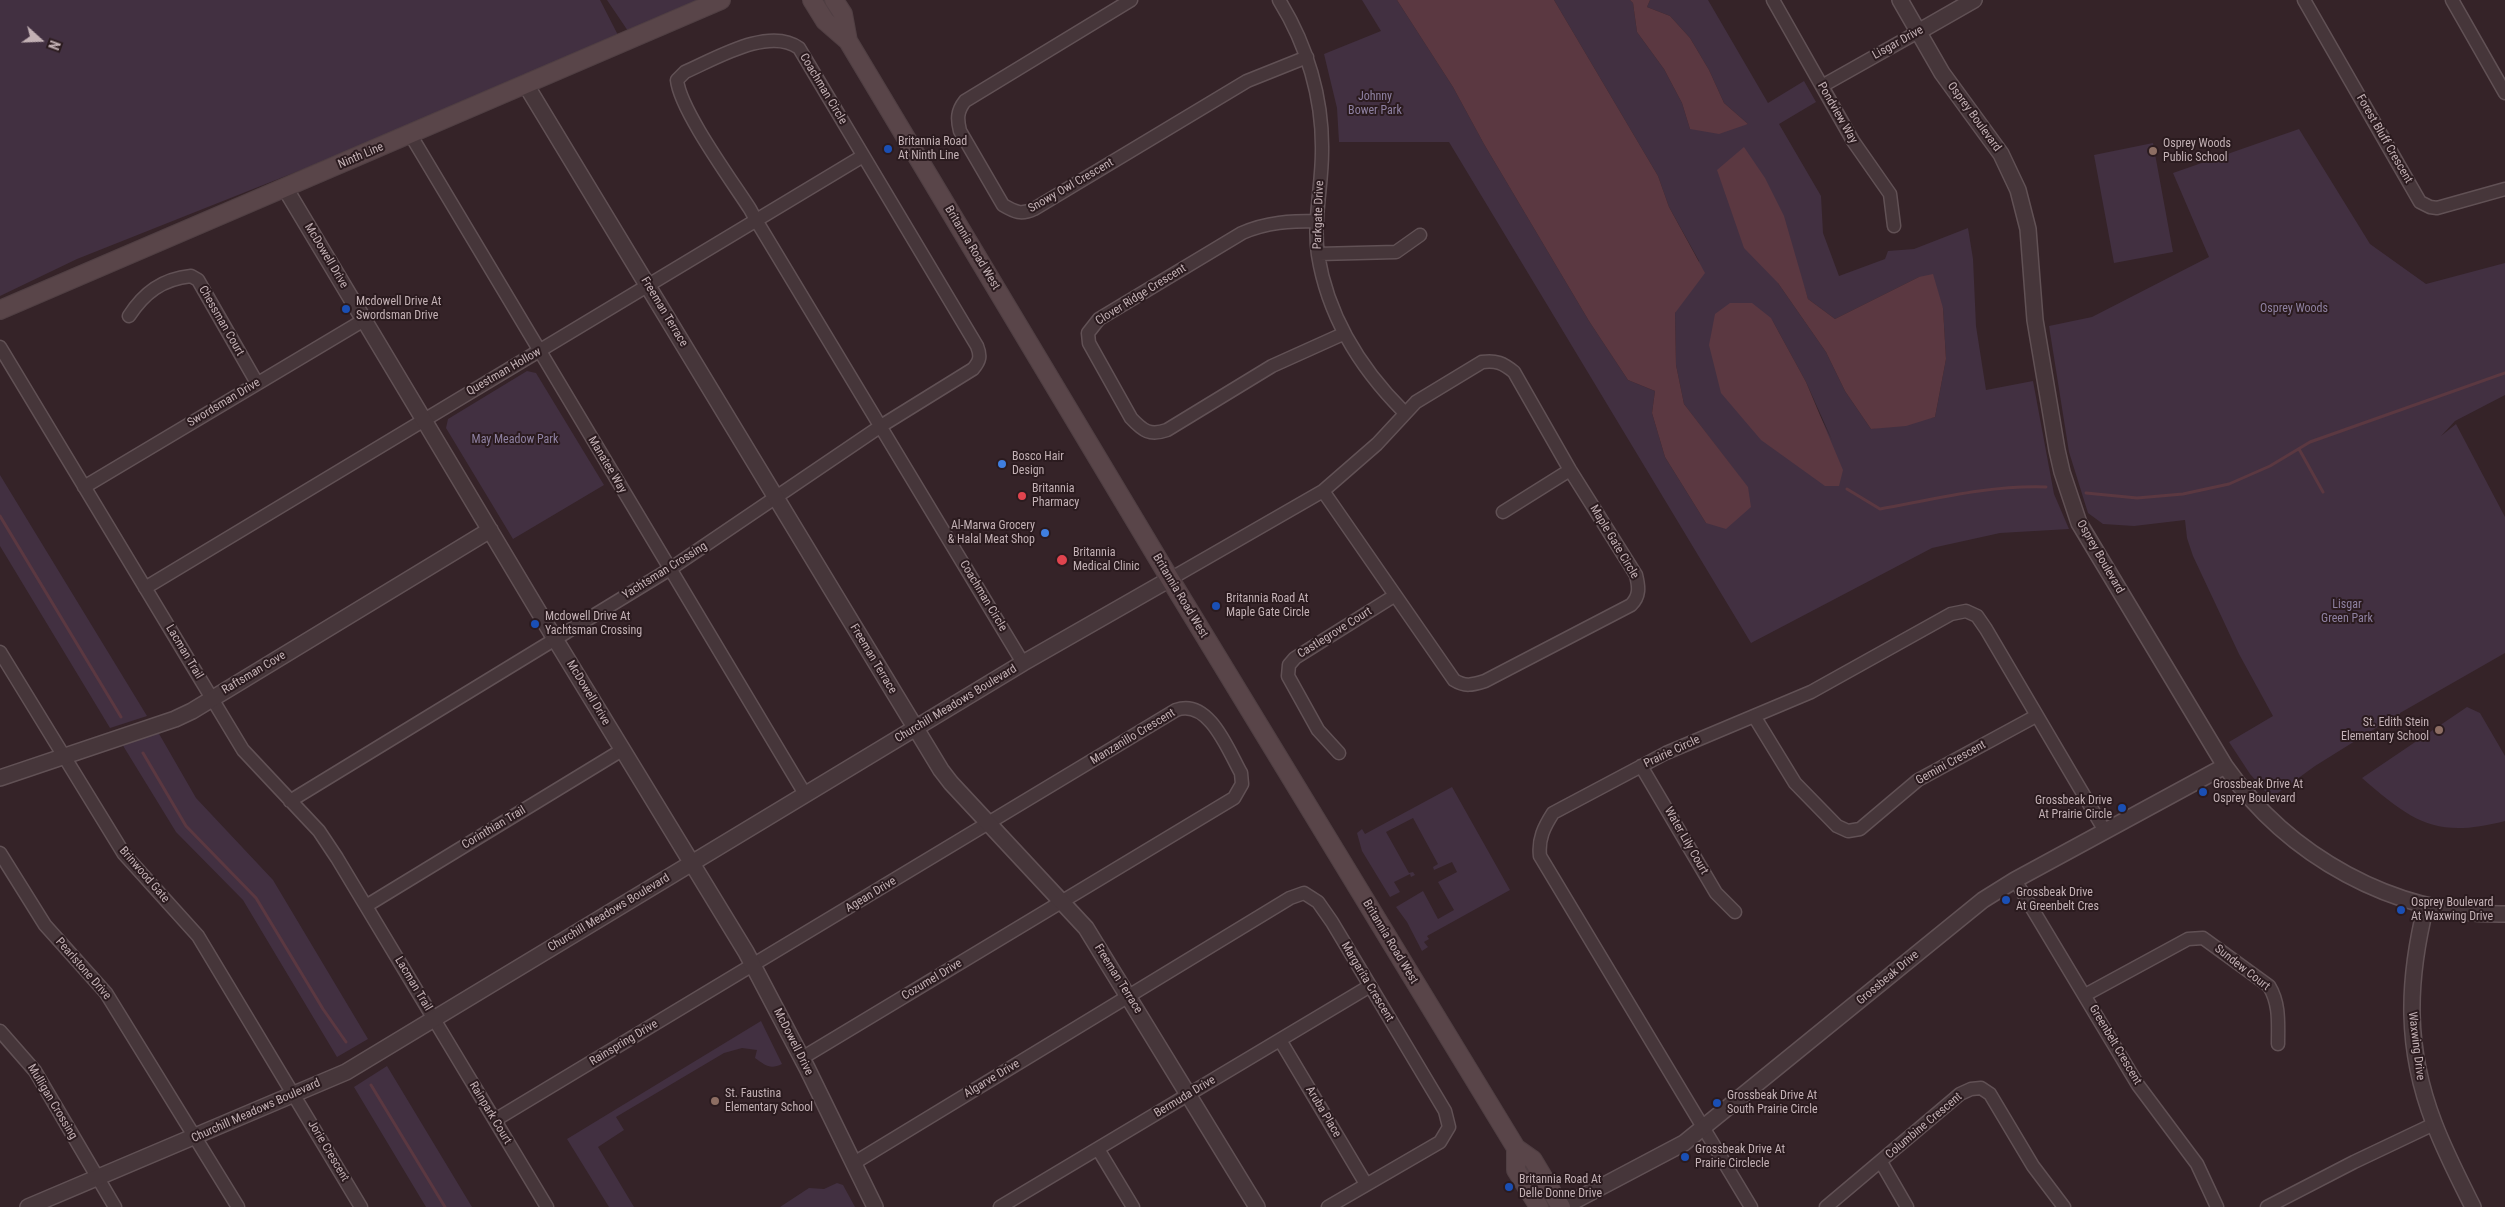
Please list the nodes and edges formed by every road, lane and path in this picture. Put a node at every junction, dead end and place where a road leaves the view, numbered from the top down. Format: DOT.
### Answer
graph roads {
  1 [pos="721,0"];
  2 [pos="812,0"];
  3 [pos="834,0"];
  4 [pos="1131,0"];
  5 [pos="1279,0"];
  6 [pos="1773,0"];
  7 [pos="1900,0"];
  8 [pos="1974,0"];
  9 [pos="2304,0"];
  10 [pos="2452,0"];
  11 [pos="1918,32"];
  12 [pos="848,41"];
  13 [pos="1307,58"];
  14 [pos="526,85"];
  15 [pos="1822,86"];
  16 [pos="2505,93"];
  17 [pos="410,134"];
  18 [pos="863,156"];
  19 [pos="285,188"];
  20 [pos="2505,189"];
  21 [pos="756,220"];
  22 [pos="1317,221"];
  23 [pos="1894,226"];
  24 [pos="1420,235"];
  25 [pos="1318,254"];
  26 [pos="648,285"];
  27 [pos="0,310"];
  28 [pos="128,316"];
  29 [pos="364,320"];
  30 [pos="1343,334"];
  31 [pos="0,347"];
  32 [pos="539,352"];
  33 [pos="257,383"];
  34 [pos="1404,412"];
  35 [pos="423,419"];
  36 [pos="881,426"];
  37 [pos="1570,470"];
  38 [pos="84,488"];
  39 [pos="1322,491"];
  40 [pos="776,499"];
  41 [pos="1503,512"];
  42 [pos="490,530"];
  43 [pos="670,569"];
  44 [pos="1170,580"];
  45 [pos="145,588"];
  46 [pos="1394,596"];
  47 [pos="555,639"];
  48 [pos="0,652"];
  49 [pos="1023,663"];
  50 [pos="212,698"];
  51 [pos="1754,716"];
  52 [pos="2036,716"];
  53 [pos="915,728"];
  54 [pos="622,750"];
  55 [pos="1339,753"];
  56 [pos="63,756"];
  57 [pos="1641,766"];
  58 [pos="2225,766"];
  59 [pos="0,778"];
  60 [pos="805,794"];
  61 [pos="290,801"];
  62 [pos="988,824"];
  63 [pos="2105,831"];
  64 [pos="0,853"];
  65 [pos="692,863"];
  66 [pos="2015,880"];
  67 [pos="1062,901"];
  68 [pos="2426,905"];
  69 [pos="366,906"];
  70 [pos="1735,912"];
  71 [pos="2505,914"];
  72 [pos="753,965"];
  73 [pos="1370,986"];
  74 [pos="1129,995"];
  75 [pos="2085,996"];
  76 [pos="434,1019"];
  77 [pos="0,1031"];
  78 [pos="1280,1040"];
  79 [pos="2278,1044"];
  80 [pos="802,1058"];
  81 [pos="294,1095"];
  82 [pos="1189,1095"];
  83 [pos="495,1120"];
  84 [pos="2434,1124"];
  85 [pos="1703,1129"];
  86 [pos="195,1138"];
  87 [pos="1516,1148"];
  88 [pos="1098,1149"];
  89 [pos="1880,1162"];
  90 [pos="854,1163"];
  91 [pos="98,1178"];
  92 [pos="1366,1184"];
  93 [pos="1006,1205"];
  94 [pos="28,1207"];
  95 [pos="115,1207"];
  96 [pos="238,1207"];
  97 [pos="361,1207"];
  98 [pos="547,1207"];
  99 [pos="875,1207"];
  100 [pos="1133,1207"];
  101 [pos="1257,1207"];
  102 [pos="1328,1207"];
  103 [pos="1539,1207"];
  104 [pos="1562,1207"];
  105 [pos="1751,1207"];
  106 [pos="1826,1207"];
  107 [pos="1907,1207"];
  108 [pos="2064,1207"];
  109 [pos="2217,1207"];
  110 [pos="2267,1207"];
  111 [pos="2472,1207"];
  1 -- 14 [label="main road, Ninth Line"];
  2 -- 12 [label="main road, Britannia Road West"];
  3 -- 12 [label="main road, Britannia Road West"];
  4 -- 13 [label="street, Snowy Owl Crescent"];
  5 -- 13 [label="street, Parkgate Drive"];
  6 -- 15 [label="street, Pondview Way"];
  7 -- 11 [label="street, Osprey Boulevard"];
  8 -- 11 [label="street, Lisgar Drive"];
  9 -- 20 [label="street, Forest Bluff Crescent"];
  10 -- 16 [label="street"];
  11 -- 15 [label="street, Lisgar Drive"];
  11 -- 58 [label="street, Osprey Boulevard"];
  12 -- 44 [label="main road, Britannia Road West"];
  13 -- 22 [label="street, Parkgate Drive"];
  14 -- 17 [label="main road, Ninth Line"];
  14 -- 26 [label="street, Freeman Terrace"];
  15 -- 23 [label="street, Pondview Way"];
  17 -- 19 [label="main road, Ninth Line"];
  17 -- 32 [label="street, Manatee Way"];
  18 -- 21 [label="street, Questman Hollow"];
  18 -- 21 [label="street, Coachman Circle"];
  18 -- 36 [label="street, Coachman Circle"];
  19 -- 27 [label="main road, Ninth Line"];
  19 -- 29 [label="street, McDowell Drive"];
  21 -- 26 [label="street, Questman Hollow"];
  21 -- 36 [label="street, Coachman Circle"];
  22 -- 25 [label="street, Parkgate Drive"];
  22 -- 30 [label="street, Clover Ridge Crescent"];
  24 -- 25 [label="street"];
  25 -- 30 [label="street, Parkgate Drive"];
  26 -- 32 [label="street, Questman Hollow"];
  26 -- 40 [label="street, Freeman Terrace"];
  28 -- 33 [label="street, Chessman Court"];
  29 -- 33 [label="street, Swordsman Drive"];
  29 -- 35 [label="street, McDowell Drive"];
  30 -- 34 [label="street, Parkgate Drive"];
  31 -- 38 [label="street, Lacman Trail"];
  32 -- 35 [label="street, Questman Hollow"];
  32 -- 43 [label="street, Manatee Way"];
  33 -- 38 [label="street, Swordsman Drive"];
  34 -- 37 [label="street, Maple Gate Circle"];
  34 -- 39 [label="street, Maple Gate Circle"];
  35 -- 42 [label="street, McDowell Drive"];
  35 -- 45 [label="street, Questman Hollow"];
  36 -- 40 [label="street, Yachtsman Crossing"];
  36 -- 49 [label="street, Coachman Circle"];
  37 -- 41 [label="street"];
  37 -- 46 [label="street, Maple Gate Circle"];
  38 -- 45 [label="street, Lacman Trail"];
  39 -- 44 [label="street, Maple Gate Circle"];
  39 -- 46 [label="street, Maple Gate Circle"];
  40 -- 43 [label="street, Yachtsman Crossing"];
  40 -- 53 [label="street, Freeman Terrace"];
  42 -- 47 [label="street, McDowell Drive"];
  42 -- 50 [label="street, Raftsman Cove"];
  43 -- 47 [label="street, Yachtsman Crossing"];
  43 -- 60 [label="street, Manatee Way"];
  44 -- 49 [label="street, Churchill Meadows Boulevard"];
  44 -- 87 [label="main road, Britannia Road West"];
  45 -- 50 [label="street, Lacman Trail"];
  46 -- 55 [label="street, Castlegrove Court"];
  47 -- 54 [label="street, McDowell Drive"];
  47 -- 61 [label="street, Yachtsman Crossing"];
  48 -- 56 [label="street, Brinwood Gate"];
  49 -- 53 [label="street, Churchill Meadows Boulevard"];
  50 -- 56 [label="street, Raftsman Cove"];
  50 -- 61 [label="street, Lacman Trail"];
  51 -- 52 [label="street, Prairie Circle"];
  51 -- 52 [label="street, Gemini Crescent"];
  51 -- 57 [label="street, Prairie Circle"];
  52 -- 63 [label="street, Prairie Circle"];
  53 -- 60 [label="street, Churchill Meadows Boulevard"];
  53 -- 62 [label="street, Freeman Terrace"];
  54 -- 65 [label="street, McDowell Drive"];
  54 -- 69 [label="street, Corinthian Trail"];
  56 -- 59 [label="street, Raftsman Cove"];
  56 -- 81 [label="street, Brinwood Gate"];
  57 -- 70 [label="street, Water Lily Court"];
  57 -- 85 [label="street, Prairie Circle"];
  58 -- 63 [label="street, Grossbeak Drive"];
  58 -- 68 [label="street, Osprey Boulevard"];
  60 -- 65 [label="street, Churchill Meadows Boulevard"];
  61 -- 69 [label="street, Lacman Trail"];
  62 -- 67 [label="street, Freeman Terrace"];
  62 -- 67 [label="street, Manzanillo Crescent"];
  62 -- 72 [label="street, Agean Drive"];
  63 -- 66 [label="street, Grossbeak Drive"];
  64 -- 86 [label="street, Pearlstone Drive"];
  65 -- 72 [label="street, McDowell Drive"];
  65 -- 76 [label="street, Churchill Meadows Boulevard"];
  66 -- 75 [label="street, Greenbelt Crescent"];
  66 -- 85 [label="street, Grossbeak Drive"];
  67 -- 74 [label="street, Freeman Terrace"];
  67 -- 80 [label="street, Cozumel Drive"];
  68 -- 71 [label="street, Osprey Boulevard"];
  68 -- 84 [label="street, Waxwing Drive"];
  69 -- 76 [label="street, Lacman Trail"];
  72 -- 80 [label="street, McDowell Drive"];
  72 -- 83 [label="street, Rainspring Drive"];
  73 -- 74 [label="street, Margarita Crescent"];
  73 -- 78 [label="street, Bermuda Drive"];
  73 -- 92 [label="street, Margarita Crescent"];
  74 -- 82 [label="street, Freeman Terrace"];
  74 -- 90 [label="street, Algarve Drive"];
  75 -- 79 [label="street, Sundew Court"];
  75 -- 109 [label="street, Greenbelt Crescent"];
  76 -- 81 [label="street, Churchill Meadows Boulevard"];
  76 -- 83 [label="street, Rainpark Court"];
  77 -- 91 [label="street, Mulligan Crossing"];
  78 -- 82 [label="street, Bermuda Drive"];
  78 -- 92 [label="street, Aruba Place"];
  80 -- 90 [label="street, McDowell Drive"];
  81 -- 86 [label="street, Churchill Meadows Boulevard"];
  81 -- 97 [label="street, Jorie Crescent"];
  82 -- 88 [label="street, Bermuda Drive"];
  82 -- 101 [label="street, Freeman Terrace"];
  83 -- 98 [label="street, Rainpark Court"];
  84 -- 110 [label="street"];
  84 -- 111 [label="street, Waxwing Drive"];
  85 -- 104 [label="street, Grossbeak Drive"];
  85 -- 105 [label="street, Prairie Circle"];
  86 -- 91 [label="street, Churchill Meadows Boulevard"];
  86 -- 96 [label="street, Pearlstone Drive"];
  87 -- 103 [label="main road, Britannia Road West"];
  87 -- 104 [label="main road, Britannia Road West"];
  88 -- 93 [label="street, Bermuda Drive"];
  88 -- 100 [label="street"];
  89 -- 106 [label="street, Columbine Crescent"];
  89 -- 107 [label="street"];
  89 -- 108 [label="street, Columbine Crescent"];
  90 -- 99 [label="street, McDowell Drive"];
  91 -- 94 [label="street, Churchill Meadows Boulevard"];
  91 -- 95 [label="street"];
  92 -- 102 [label="street, Margarita Crescent"];
}
